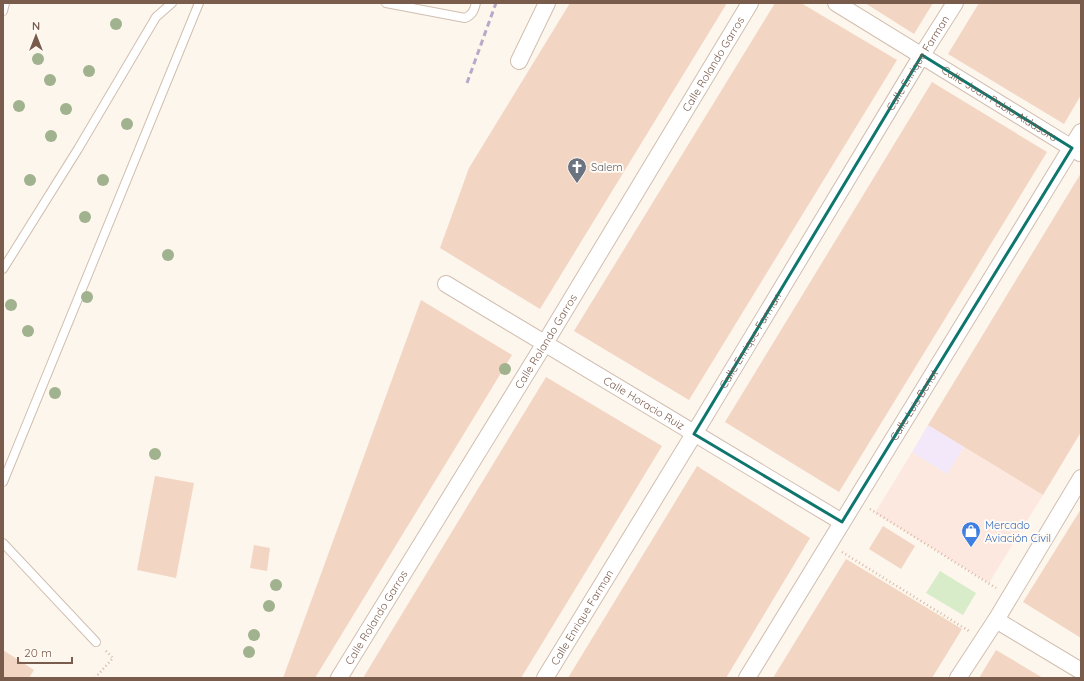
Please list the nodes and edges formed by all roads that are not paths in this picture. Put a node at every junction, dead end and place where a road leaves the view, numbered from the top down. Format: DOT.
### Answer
graph roads {
  1 [pos="5,3"];
  2 [pos="172,3"];
  3 [pos="199,3"];
  4 [pos="386,3"];
  5 [pos="476,3"];
  6 [pos="547,3"];
  7 [pos="750,3"];
  8 [pos="836,3"];
  9 [pos="955,3"];
  10 [pos="3,11"];
  11 [pos="922,55"];
  12 [pos="519,61"];
  13 [pos="1081,132"];
  14 [pos="1076,151"];
  15 [pos="3,269"];
  16 [pos="446,284"];
  17 [pos="545,343"];
  18 [pos="694,434"];
  19 [pos="1081,478"];
  20 [pos="3,482"];
  21 [pos="842,522"];
  22 [pos="3,543"];
  23 [pos="996,620"];
  24 [pos="96,642"];
  25 [pos="1081,671"];
  26 [pos="339,678"];
  27 [pos="545,678"];
  28 [pos="747,678"];
  29 [pos="958,678"];
  1 -- 10 [label="lane"];
  2 -- 15 [label="lane"];
  3 -- 20 [label="lane"];
  4 -- 5 [label="lane"];
  6 -- 12 [label="street"];
  7 -- 17 [label="street, Calle Rolando Garros"];
  8 -- 11 [label="street, Calle Juan Pablo Aldasoro"];
  9 -- 11 [label="street, Calle Enrique Farman"];
  11 -- 14 [label="street, Calle Juan Pablo Aldasoro"];
  11 -- 18 [label="street, Calle Enrique Farman"];
  13 -- 14 [label="street, Calle Luis Beriot"];
  14 -- 21 [label="street, Calle Luis Beriot"];
  16 -- 17 [label="street, Calle Horacio Ruiz"];
  17 -- 18 [label="street, Calle Horacio Ruiz"];
  17 -- 26 [label="street, Calle Rolando Garros"];
  18 -- 21 [label="street, Calle Horacio Ruiz"];
  18 -- 27 [label="street, Calle Enrique Farman"];
  19 -- 23 [label="street"];
  21 -- 28 [label="street, Calle Luis Beriot"];
  22 -- 24 [label="lane"];
  23 -- 25 [label="street"];
  23 -- 29 [label="street"];
}
